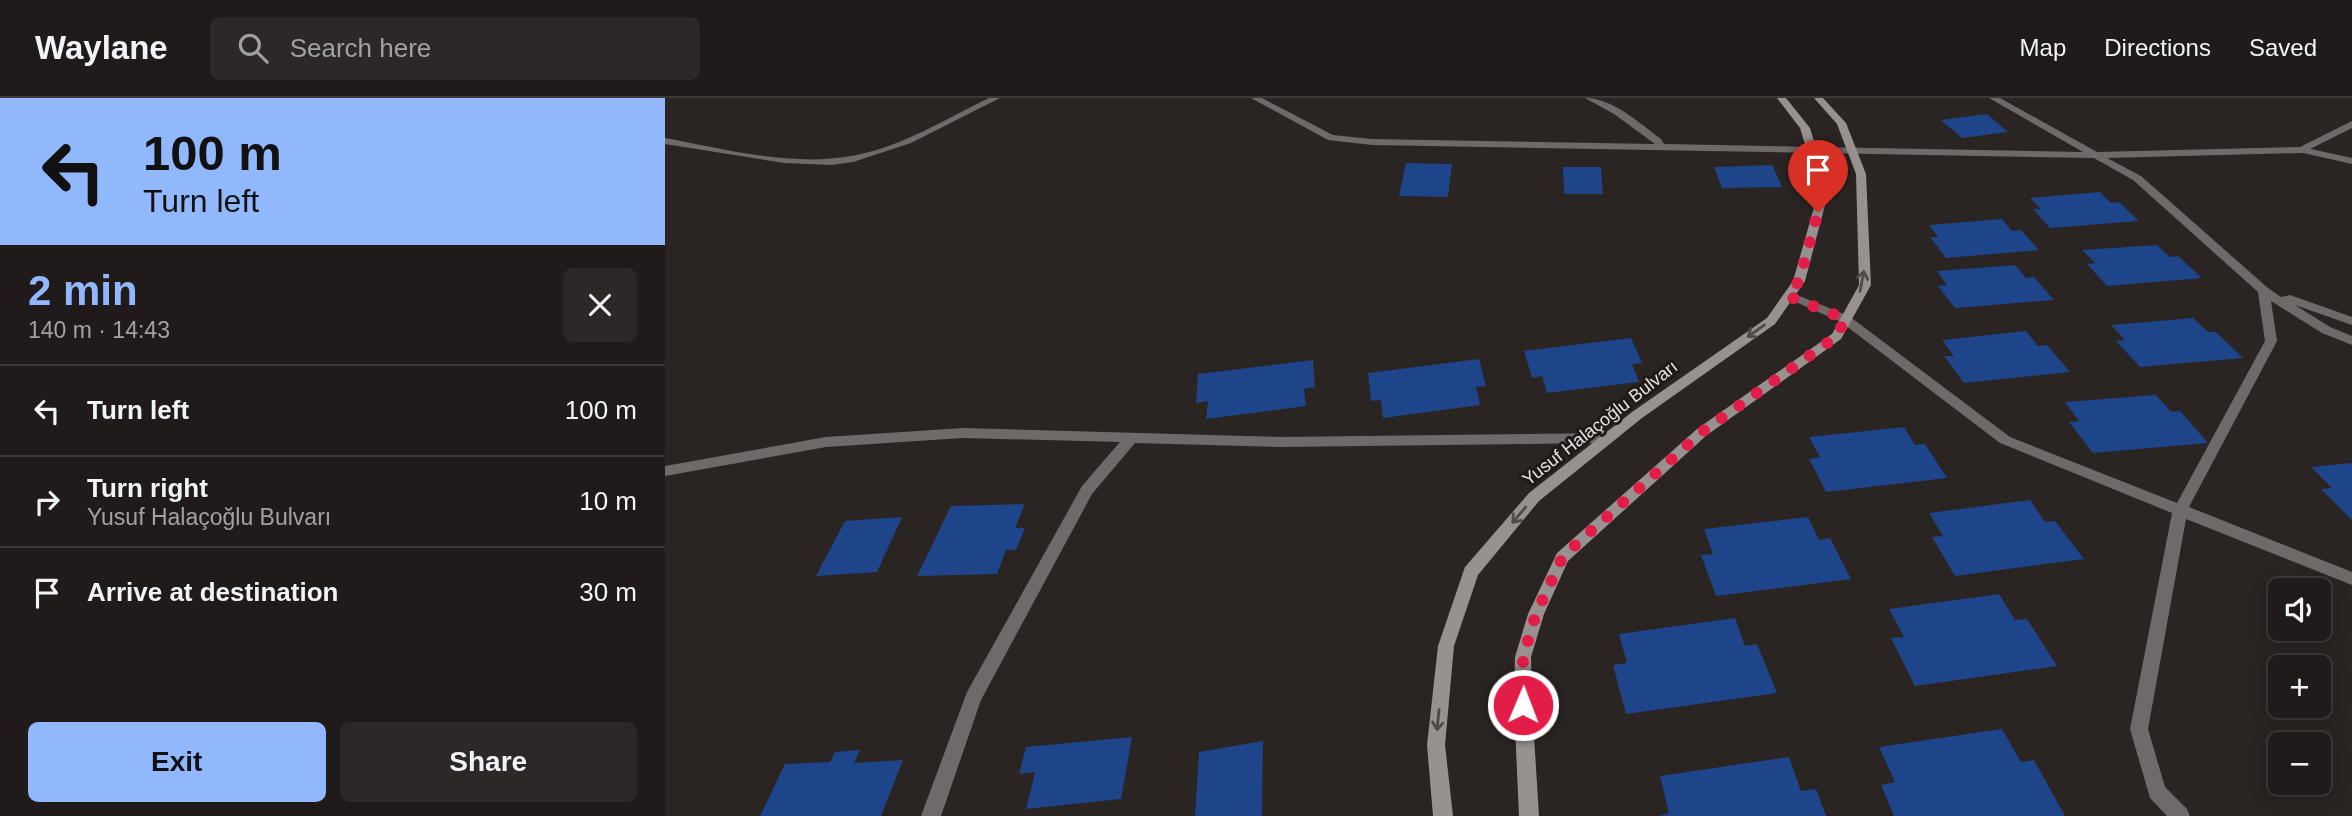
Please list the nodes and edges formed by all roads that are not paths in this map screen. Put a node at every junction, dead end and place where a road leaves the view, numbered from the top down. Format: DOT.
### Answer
graph roads {
  1 [pos="996,98"];
  2 [pos="1255,98"];
  3 [pos="1589,98"];
  4 [pos="1781,98"];
  5 [pos="1818,98"];
  6 [pos="1993,98"];
  7 [pos="2352,124"];
  8 [pos="665,141"];
  9 [pos="1661,148"];
  10 [pos="1812,150"];
  11 [pos="2302,150"];
  12 [pos="1852,151"];
  13 [pos="2093,155"];
  14 [pos="2352,161"];
  15 [pos="2265,291"];
  16 [pos="1788,296"];
  17 [pos="1845,319"];
  18 [pos="2352,321"];
  19 [pos="2352,341"];
  20 [pos="1132,437"];
  21 [pos="1608,438"];
  22 [pos="665,471"];
  23 [pos="2180,510"];
  24 [pos="2352,579"];
  25 [pos="931,816"];
  26 [pos="1443,816"];
  27 [pos="1529,816"];
  28 [pos="2180,816"];
  1 -- 8 [label="street"];
  2 -- 9 [label="street"];
  3 -- 9 [label="street"];
  4 -- 10 [label="street, Yusuf Halaçoğlu Bulvarı"];
  5 -- 12 [label="street"];
  6 -- 13 [label="street"];
  7 -- 11 [label="street"];
  9 -- 10 [label="street"];
  10 -- 12 [label="street"];
  10 -- 16 [label="street, Yusuf Halaçoğlu Bulvarı"];
  11 -- 13 [label="street"];
  11 -- 14 [label="street"];
  12 -- 13 [label="street"];
  17 -- 12 [label="street, one-way"];
  13 -- 15 [label="street"];
  15 -- 18 [label="street"];
  15 -- 19 [label="street"];
  15 -- 23 [label="street"];
  16 -- 17 [label="street"];
  16 -- 21 [label="street, Yusuf Halaçoğlu Bulvarı, one-way"];
  17 -- 23 [label="street"];
  17 -- 27 [label="street"];
  20 -- 21 [label="street"];
  20 -- 22 [label="street"];
  20 -- 25 [label="street"];
  21 -- 26 [label="street, Yusuf Halaçoğlu Bulvarı, one-way"];
  23 -- 24 [label="street"];
  23 -- 28 [label="street"];
}
